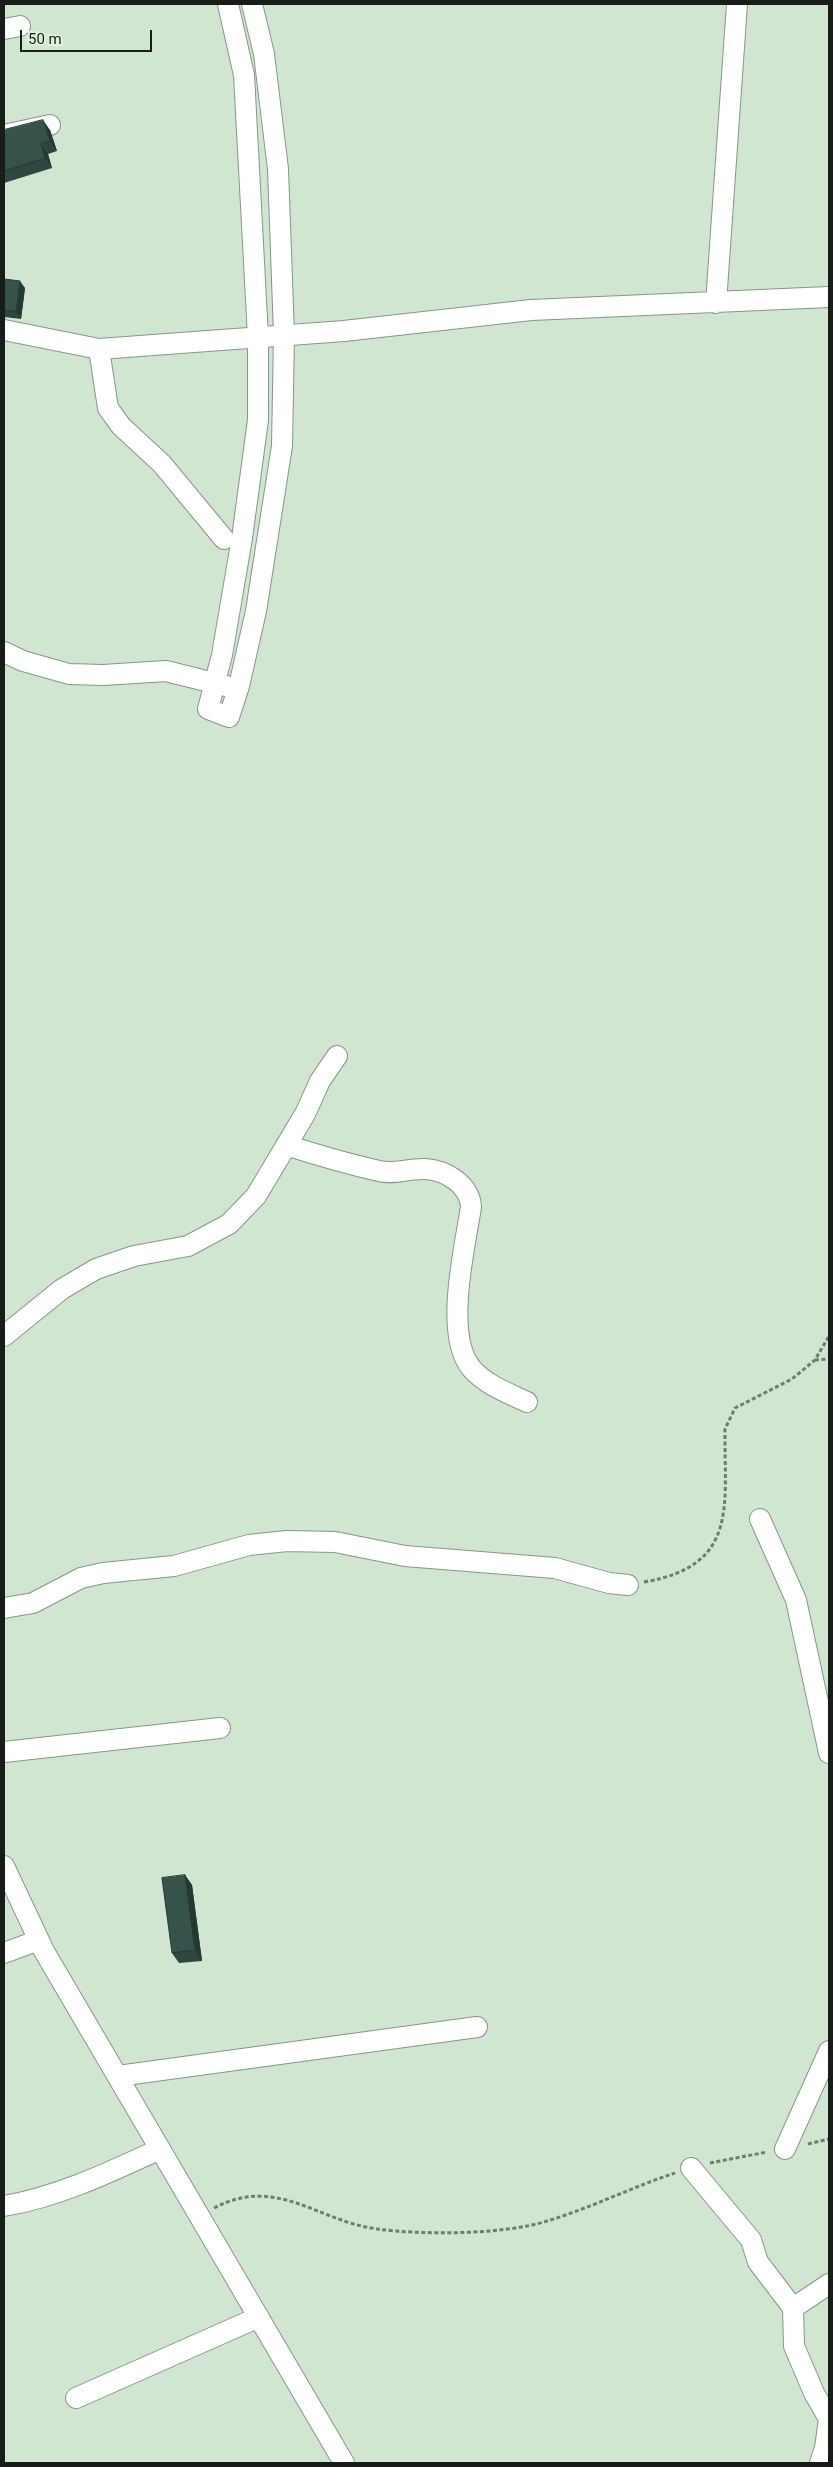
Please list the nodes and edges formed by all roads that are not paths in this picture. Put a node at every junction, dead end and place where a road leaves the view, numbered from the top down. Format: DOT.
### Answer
graph roads {
  1 [pos="228,4"];
  2 [pos="252,4"];
  3 [pos="737,4"];
  4 [pos="50,125"];
  5 [pos="4,135"];
  6 [pos="829,297"];
  7 [pos="716,303"];
  8 [pos="4,330"];
  9 [pos="284,336"];
  10 [pos="258,337"];
  11 [pos="99,349"];
  12 [pos="224,539"];
  13 [pos="4,652"];
  14 [pos="214,683"];
  15 [pos="238,689"];
  16 [pos="337,1056"];
  17 [pos="286,1145"];
  18 [pos="4,1336"];
  19 [pos="527,1402"];
  20 [pos="760,1519"];
  21 [pos="628,1585"];
  22 [pos="4,1608"];
  23 [pos="220,1728"];
  24 [pos="4,1752"];
  25 [pos="829,1753"];
  26 [pos="4,1866"];
  27 [pos="39,1940"];
  28 [pos="4,1953"];
  29 [pos="477,2027"];
  30 [pos="829,2051"];
  31 [pos="118,2076"];
  32 [pos="160,2149"];
  33 [pos="785,2149"];
  34 [pos="691,2168"];
  35 [pos="4,2206"];
  36 [pos="829,2284"];
  37 [pos="793,2308"];
  38 [pos="259,2317"];
  39 [pos="76,2398"];
  40 [pos="344,2463"];
  41 [pos="820,2463"];
  1 -- 10 [label="street"];
  2 -- 9 [label="street"];
  3 -- 7 [label="street"];
  4 -- 5 [label="street"];
  6 -- 7 [label="street"];
  7 -- 9 [label="street"];
  8 -- 11 [label="street"];
  9 -- 10 [label="street"];
  9 -- 15 [label="street"];
  10 -- 11 [label="street"];
  10 -- 14 [label="street"];
  11 -- 12 [label="street"];
  13 -- 14 [label="street"];
  14 -- 15 [label="street"];
  14 -- 15 [label="street"];
  16 -- 17 [label="street"];
  17 -- 18 [label="street"];
  17 -- 19 [label="street"];
  20 -- 25 [label="street"];
  21 -- 22 [label="street"];
  23 -- 24 [label="street"];
  26 -- 27 [label="street"];
  27 -- 28 [label="street"];
  27 -- 31 [label="street"];
  29 -- 31 [label="street"];
  30 -- 33 [label="street"];
  31 -- 32 [label="street"];
  32 -- 35 [label="street"];
  32 -- 38 [label="street"];
  34 -- 37 [label="street"];
  36 -- 37 [label="street"];
  37 -- 41 [label="street"];
  38 -- 39 [label="street"];
  38 -- 40 [label="street"];
}
